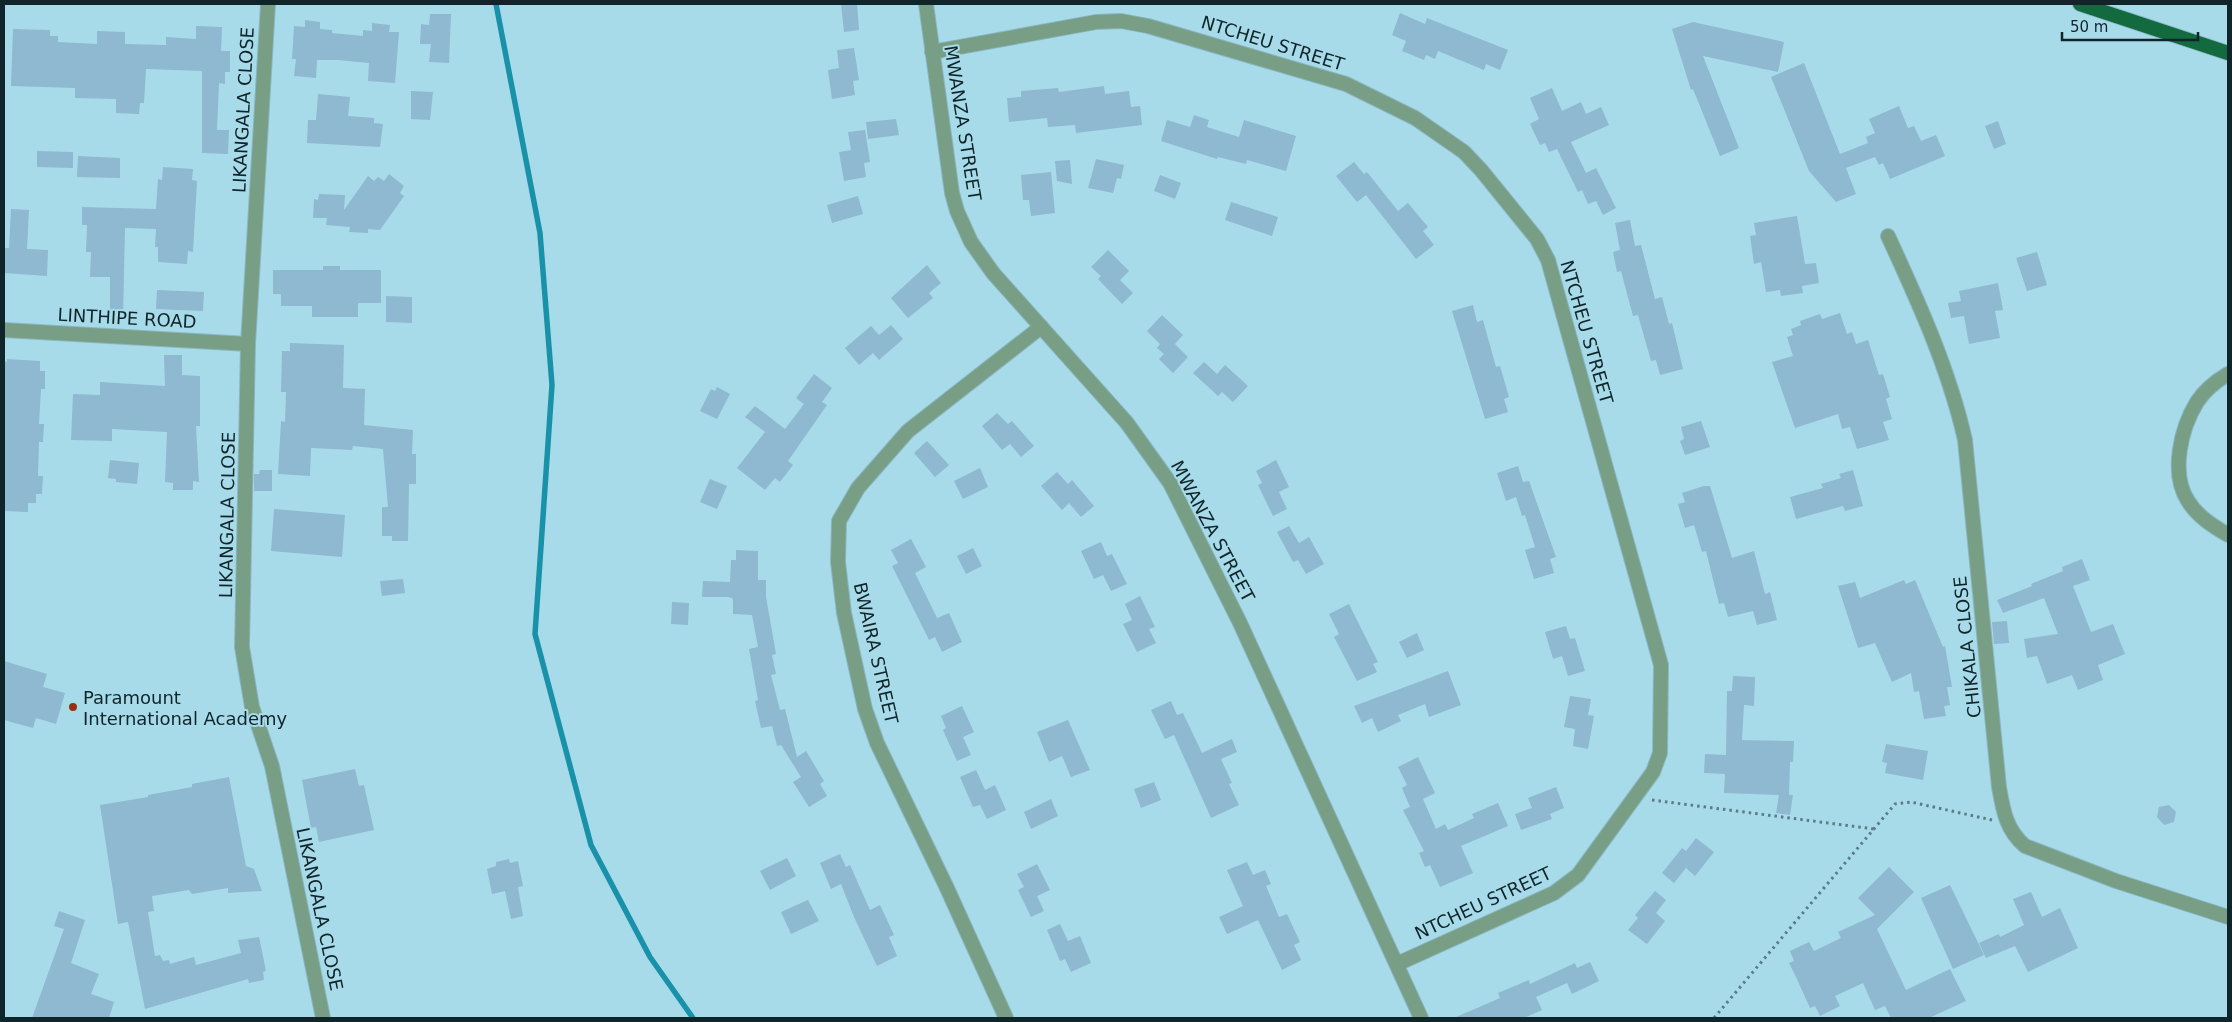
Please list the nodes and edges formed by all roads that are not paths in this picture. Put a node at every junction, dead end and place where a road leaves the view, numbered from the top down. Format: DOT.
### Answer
graph roads {
  1 [pos="268,4"];
  2 [pos="926,4"];
  3 [pos="2080,4"];
  4 [pos="932,52"];
  5 [pos="2228,53"];
  6 [pos="1888,236"];
  7 [pos="1041,327"];
  8 [pos="4,330"];
  9 [pos="248,344"];
  10 [pos="2228,374"];
  11 [pos="2228,535"];
  12 [pos="2228,917"];
  13 [pos="1397,964"];
  14 [pos="323,1018"];
  15 [pos="1006,1018"];
  16 [pos="1421,1018"];
  1 -- 9 [label="street, LIKANGALA CLOSE"];
  2 -- 4 [label="street, MWANZA STREET"];
  3 -- 5 [label="highway"];
  4 -- 7 [label="street, MWANZA STREET"];
  4 -- 13 [label="street, NTCHEU STREET"];
  6 -- 12 [label="street, CHIKALA CLOSE"];
  7 -- 13 [label="street, MWANZA STREET"];
  7 -- 15 [label="street, BWAIRA STREET"];
  8 -- 9 [label="street, LINTHIPE ROAD"];
  9 -- 14 [label="street, LIKANGALA CLOSE"];
  10 -- 11 [label="street"];
  13 -- 16 [label="street, MWANZA STREET"];
}
